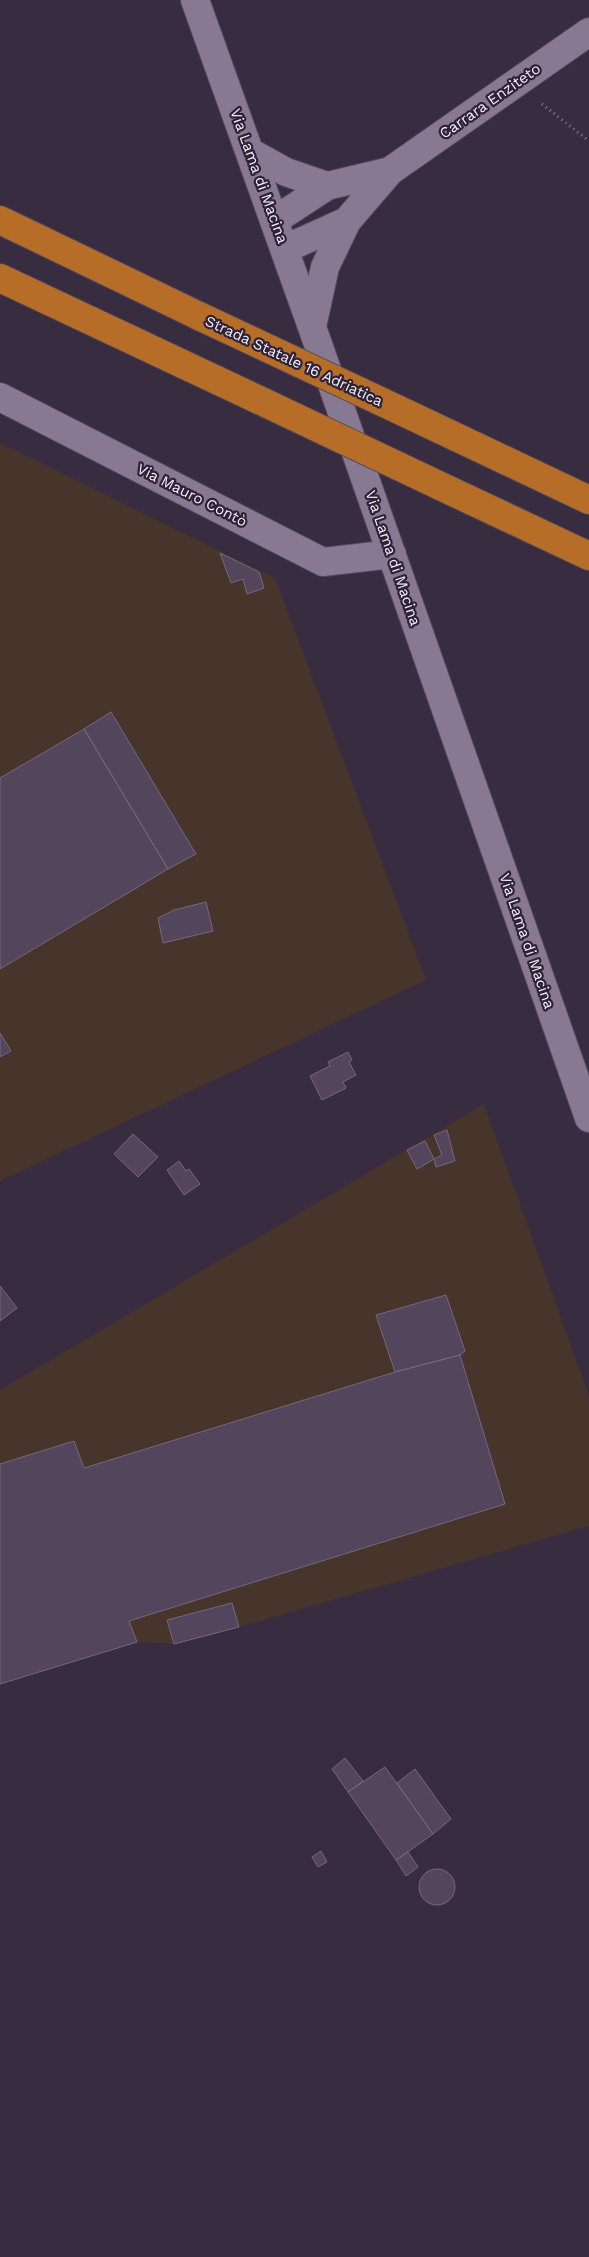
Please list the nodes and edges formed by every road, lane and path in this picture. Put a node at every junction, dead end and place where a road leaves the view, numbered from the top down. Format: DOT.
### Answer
graph roads {
  1 [pos="195,0"];
  2 [pos="589,32"];
  3 [pos="516,83"];
  4 [pos="589,141"];
  5 [pos="250,152"];
  6 [pos="390,171"];
  7 [pos="327,186"];
  8 [pos="0,220"];
  9 [pos="275,220"];
  10 [pos="347,221"];
  11 [pos="285,249"];
  12 [pos="0,278"];
  13 [pos="312,327"];
  14 [pos="0,397"];
  15 [pos="589,500"];
  16 [pos="392,554"];
  17 [pos="589,556"];
  18 [pos="589,1118"];
  1 -- 5 [label="street, Via Lama di Macina"];
  2 -- 3 [label="street, Carrara Enziteto"];
  3 -- 4 [label="path"];
  3 -- 6 [label="street, Carrara Enziteto"];
  5 -- 7 [label="street"];
  5 -- 9 [label="street, Via Lama di Macina"];
  6 -- 7 [label="street, Carrara Enziteto"];
  6 -- 10 [label="street, Carrara Enziteto"];
  7 -- 9 [label="street, Carrara Enziteto"];
  8 -- 15 [label="highway, Strada Statale 16 Adriatica, bridge"];
  9 -- 11 [label="street, Via Lama di Macina"];
  10 -- 11 [label="street, Carrara Enziteto"];
  10 -- 13 [label="street, Carrara Enziteto"];
  11 -- 13 [label="street, Via Lama di Macina"];
  12 -- 17 [label="highway, bridge"];
  13 -- 16 [label="street, Via Lama di Macina"];
  14 -- 16 [label="street, Via Mauro Contò"];
  16 -- 18 [label="street, Via Lama di Macina"];
}
